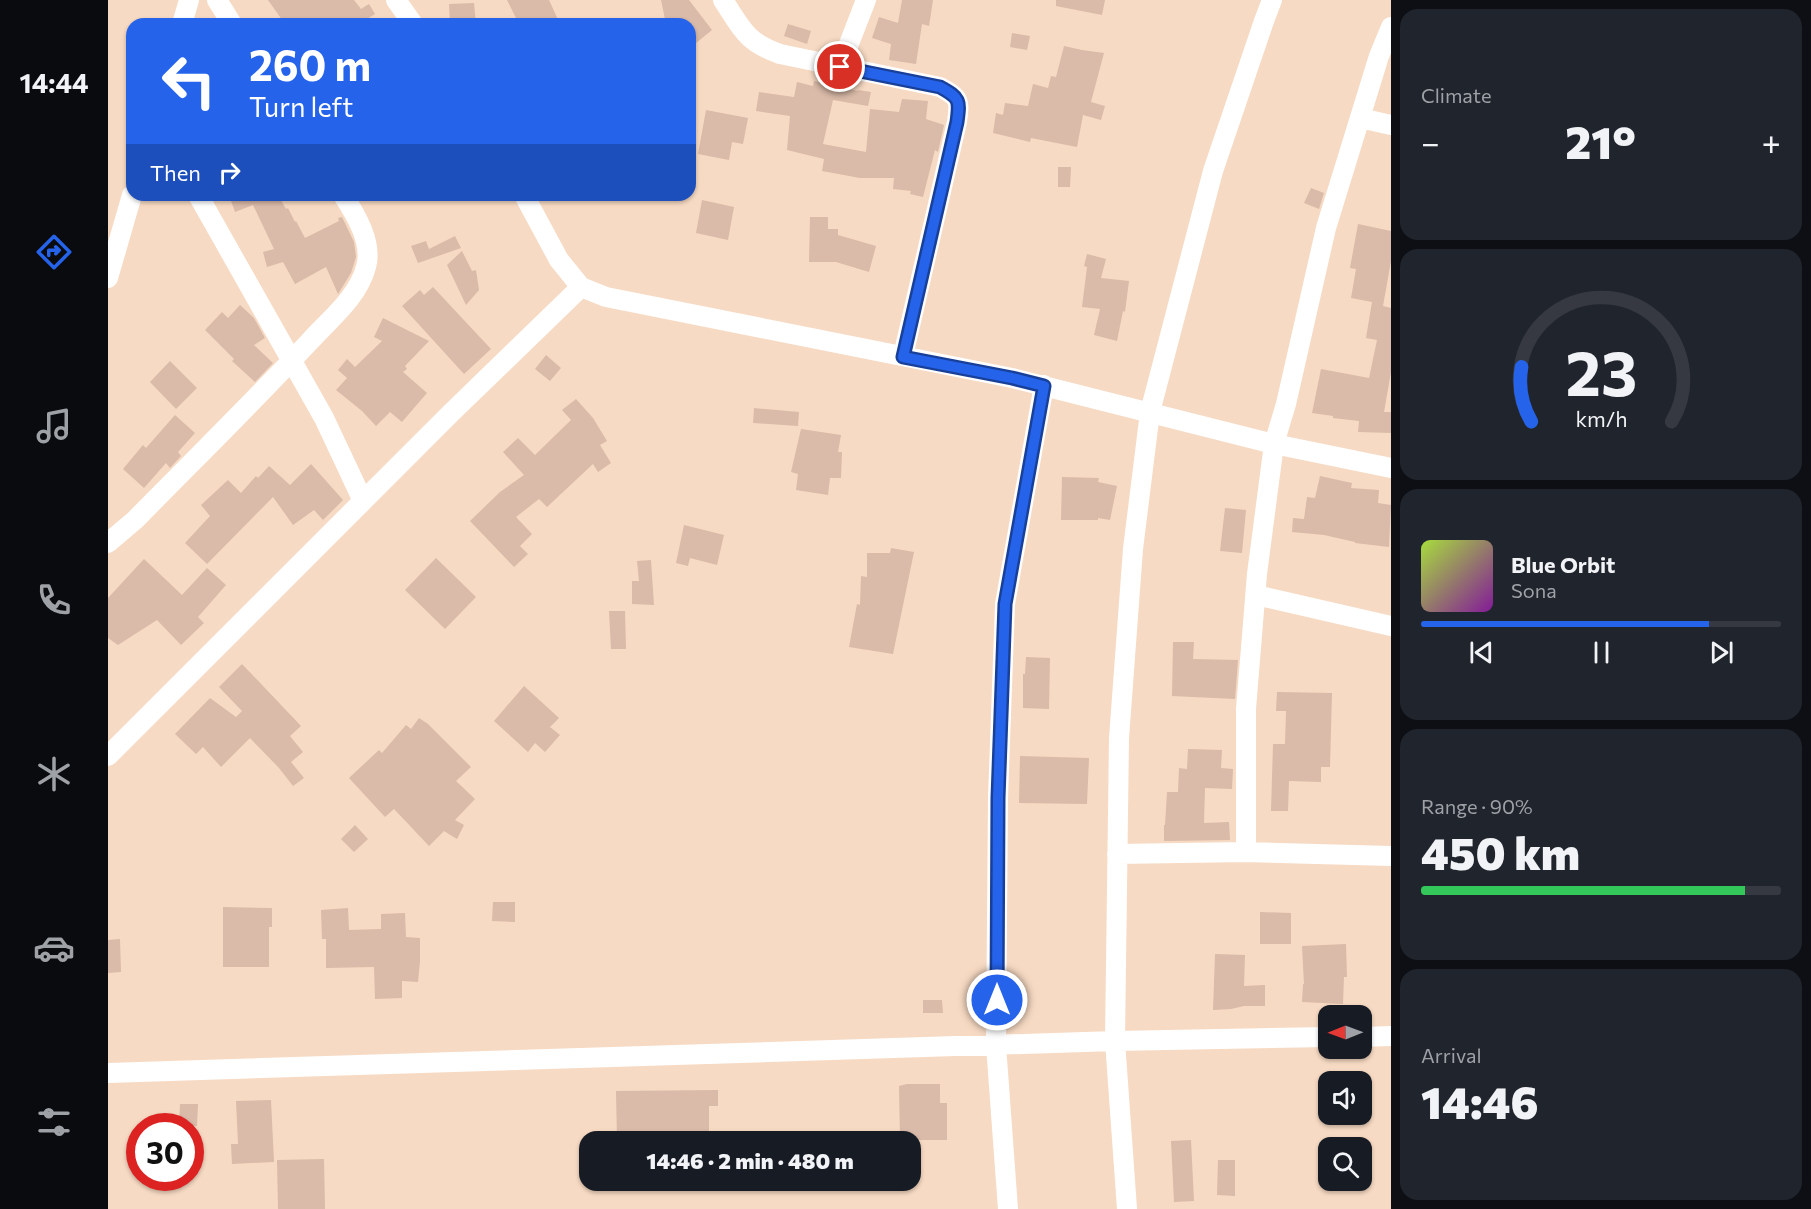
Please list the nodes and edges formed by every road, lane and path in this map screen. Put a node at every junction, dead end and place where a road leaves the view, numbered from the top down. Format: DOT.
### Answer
graph roads {
  1 [pos="189,0"];
  2 [pos="217,0"];
  3 [pos="396,0"];
  4 [pos="723,0"];
  5 [pos="866,0"];
  6 [pos="1272,0"];
  7 [pos="184,18"];
  8 [pos="228,18"];
  9 [pos="408,18"];
  10 [pos="1391,27"];
  11 [pos="840,67"];
  12 [pos="1360,118"];
  13 [pos="1391,124"];
  14 [pos="130,201"];
  15 [pos="201,201"];
  16 [pos="347,201"];
  17 [pos="527,201"];
  18 [pos="108,278"];
  19 [pos="581,287"];
  20 [pos="903,357"];
  21 [pos="293,360"];
  22 [pos="1044,386"];
  23 [pos="1150,412"];
  24 [pos="1274,444"];
  25 [pos="1391,468"];
  26 [pos="363,501"];
  27 [pos="108,543"];
  28 [pos="1256,595"];
  29 [pos="1391,626"];
  30 [pos="108,756"];
  31 [pos="1246,852"];
  32 [pos="1118,854"];
  33 [pos="1391,856"];
  34 [pos="1391,1036"];
  35 [pos="1318,1037"];
  36 [pos="1372,1037"];
  37 [pos="1115,1041"];
  38 [pos="996,1044"];
  39 [pos="108,1073"];
  40 [pos="1008,1209"];
  41 [pos="1127,1209"];
  1 -- 7 [label="street"];
  2 -- 8 [label="street"];
  3 -- 9 [label="street"];
  4 -- 11 [label="street"];
  5 -- 11 [label="street"];
  6 -- 23 [label="street"];
  10 -- 12 [label="street"];
  11 -- 20 [label="street"];
  12 -- 13 [label="street"];
  12 -- 24 [label="street"];
  14 -- 18 [label="street"];
  15 -- 21 [label="street"];
  16 -- 21 [label="street"];
  17 -- 19 [label="street"];
  19 -- 20 [label="street"];
  19 -- 26 [label="street"];
  20 -- 22 [label="street"];
  21 -- 26 [label="street"];
  21 -- 27 [label="street"];
  22 -- 23 [label="street"];
  22 -- 38 [label="street"];
  23 -- 24 [label="street"];
  23 -- 32 [label="street"];
  24 -- 25 [label="street"];
  24 -- 28 [label="street"];
  26 -- 30 [label="street"];
  28 -- 29 [label="street"];
  28 -- 31 [label="street"];
  31 -- 32 [label="street"];
  31 -- 33 [label="street"];
  32 -- 37 [label="street"];
  34 -- 36 [label="street"];
  35 -- 37 [label="street"];
  37 -- 38 [label="street"];
  37 -- 41 [label="street"];
  38 -- 39 [label="street"];
  38 -- 40 [label="street"];
}
